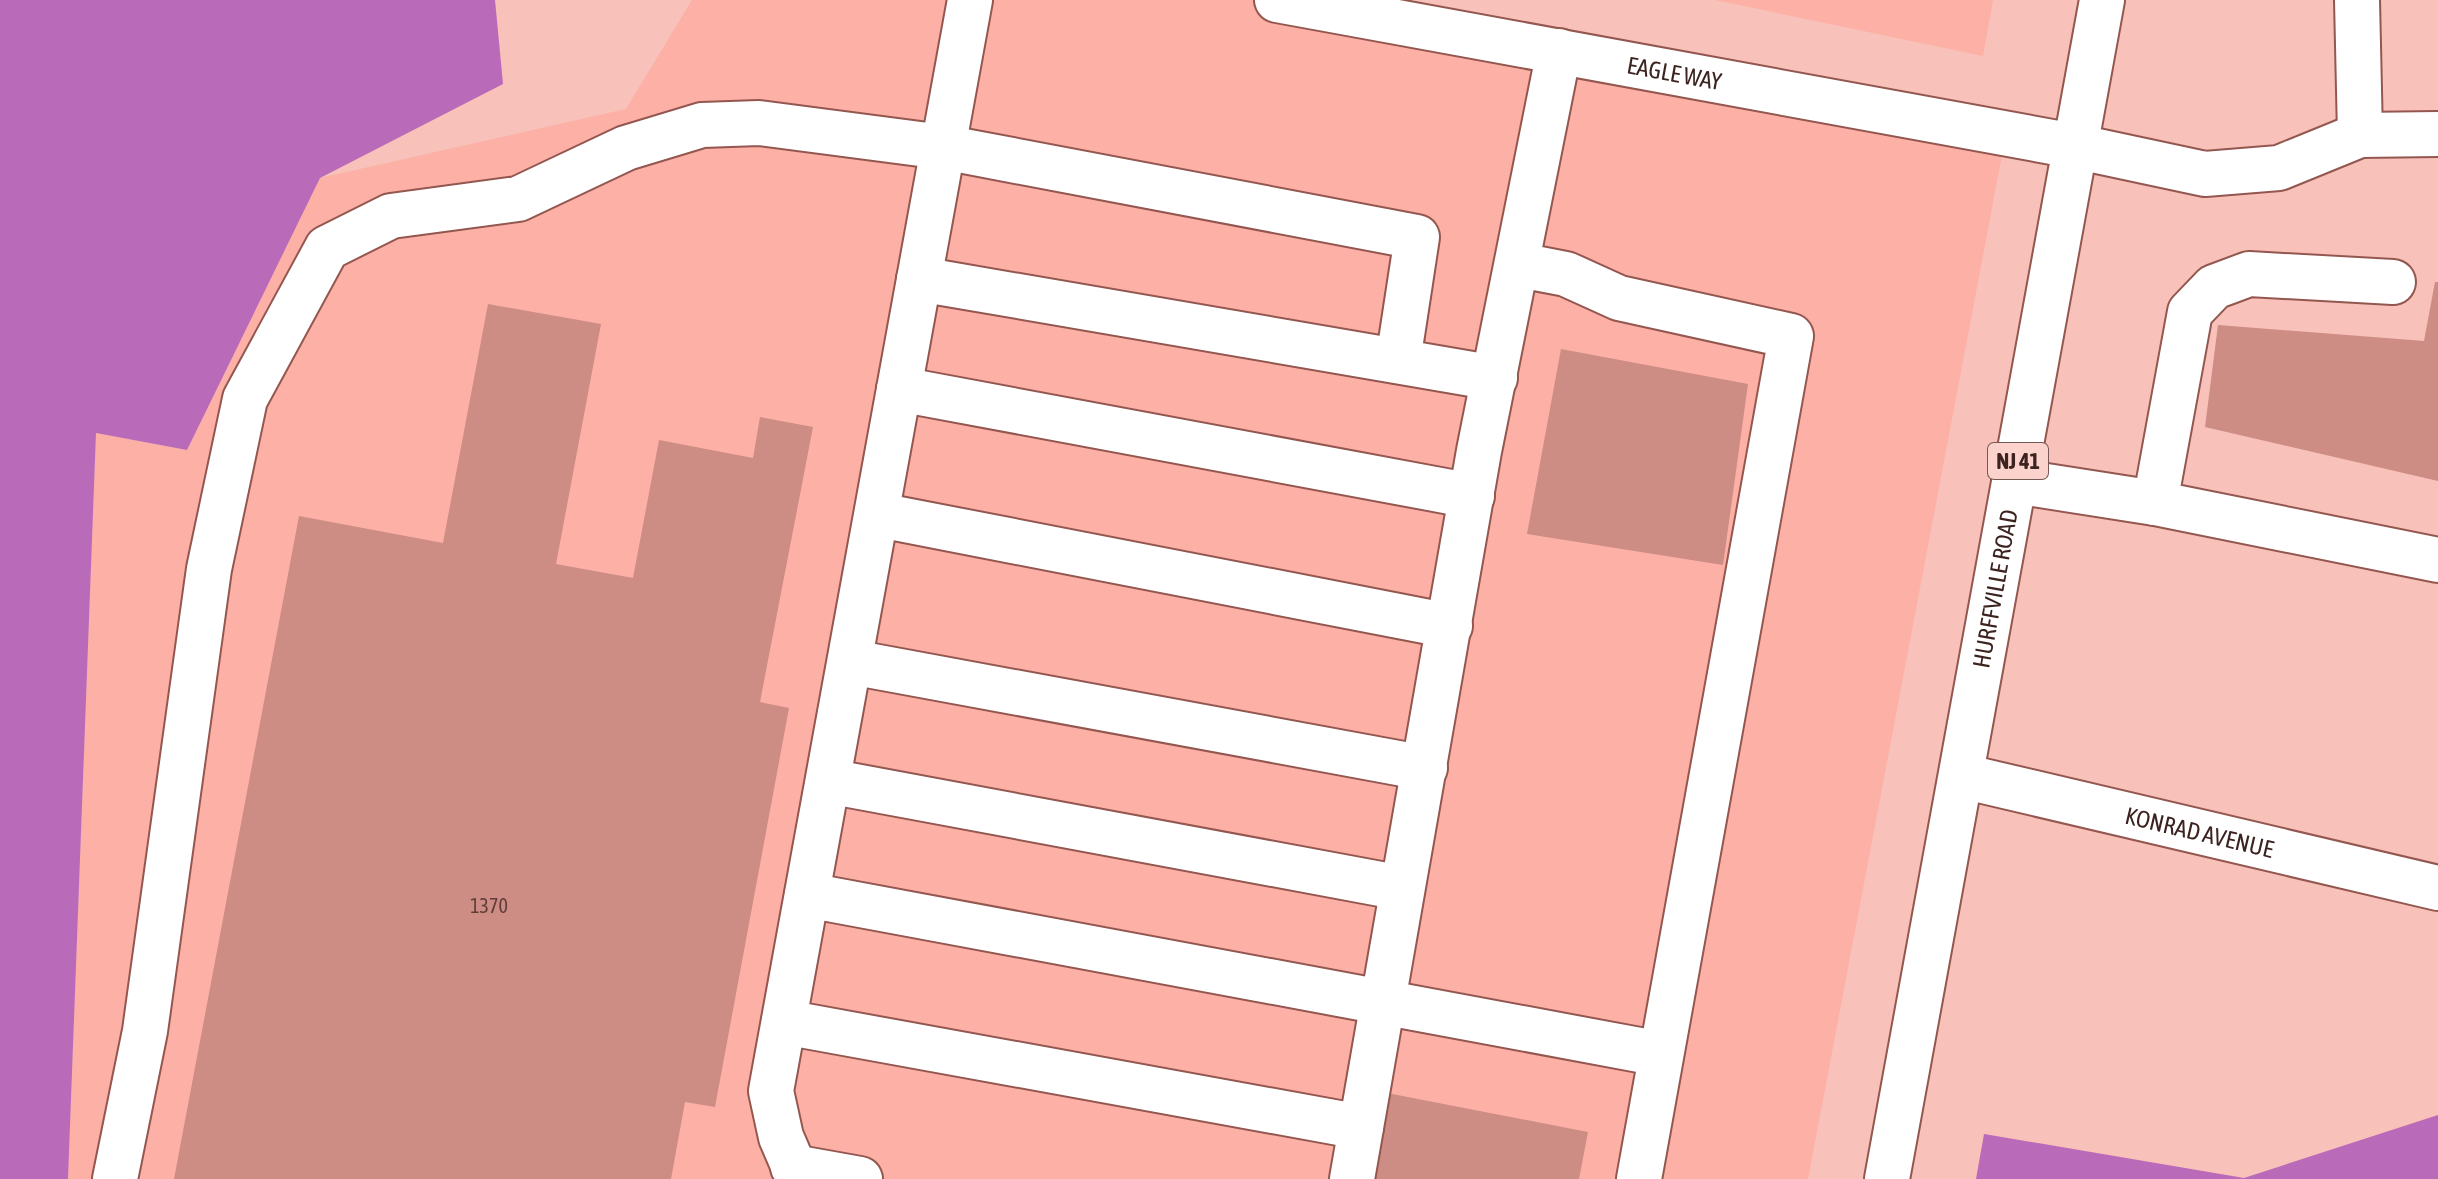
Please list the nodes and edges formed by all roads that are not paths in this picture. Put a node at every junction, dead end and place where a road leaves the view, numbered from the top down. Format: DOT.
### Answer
graph roads {
  1 [pos="970,0"];
  2 [pos="1277,0"];
  3 [pos="2102,0"];
  4 [pos="2357,0"];
  5 [pos="1559,51"];
  6 [pos="2438,134"];
  7 [pos="2360,135"];
  8 [pos="2074,146"];
  9 [pos="943,147"];
  10 [pos="1519,265"];
  11 [pos="919,279"];
  12 [pos="2393,282"];
  13 [pos="1398,361"];
  14 [pos="1495,378"];
  15 [pos="899,389"];
  16 [pos="2014,481"];
  17 [pos="1472,496"];
  18 [pos="2155,503"];
  19 [pos="879,515"];
  20 [pos="2438,560"];
  21 [pos="1450,626"];
  22 [pos="851,662"];
  23 [pos="1425,768"];
  24 [pos="1962,776"];
  25 [pos="828,781"];
  26 [pos="1402,888"];
  27 [pos="2438,888"];
  28 [pos="807,895"];
  29 [pos="1382,1003"];
  30 [pos="784,1022"];
  31 [pos="1661,1054"];
  32 [pos="1361,1127"];
  33 [pos="796,1173"];
  34 [pos="115,1179"];
  35 [pos="860,1179"];
  36 [pos="1352,1179"];
  37 [pos="1639,1179"];
  38 [pos="1887,1179"];
  1 -- 9 [label="main road"];
  2 -- 5 [label="main road, EAGLE WAY"];
  3 -- 8 [label="main road, HURFFVILLE ROAD / NJ 41"];
  4 -- 7 [label="main road"];
  5 -- 8 [label="main road, EAGLE WAY"];
  5 -- 10 [label="main road"];
  6 -- 7 [label="main road"];
  7 -- 8 [label="main road, EAGLE WAY"];
  8 -- 16 [label="main road, HURFFVILLE ROAD / NJ 41"];
  9 -- 11 [label="main road"];
  9 -- 13 [label="main road"];
  9 -- 34 [label="main road"];
  10 -- 14 [label="main road"];
  10 -- 31 [label="main road"];
  11 -- 13 [label="main road"];
  11 -- 15 [label="main road"];
  12 -- 18 [label="main road"];
  13 -- 14 [label="main road"];
  14 -- 17 [label="main road"];
  15 -- 17 [label="main road"];
  15 -- 19 [label="main road"];
  16 -- 18 [label="main road"];
  16 -- 24 [label="main road, HURFFVILLE ROAD / NJ 41"];
  17 -- 21 [label="main road"];
  18 -- 20 [label="main road"];
  19 -- 21 [label="main road"];
  19 -- 22 [label="main road"];
  21 -- 23 [label="main road"];
  22 -- 23 [label="main road"];
  22 -- 25 [label="main road"];
  23 -- 26 [label="main road"];
  24 -- 27 [label="main road, KONRAD AVENUE"];
  24 -- 38 [label="main road, HURFFVILLE ROAD / NJ 41"];
  25 -- 26 [label="main road"];
  25 -- 28 [label="main road"];
  26 -- 29 [label="main road"];
  28 -- 29 [label="main road"];
  28 -- 30 [label="main road"];
  29 -- 31 [label="main road"];
  29 -- 32 [label="main road"];
  30 -- 32 [label="main road"];
  30 -- 33 [label="main road"];
  31 -- 37 [label="main road"];
  32 -- 36 [label="main road"];
  33 -- 35 [label="main road"];
}
